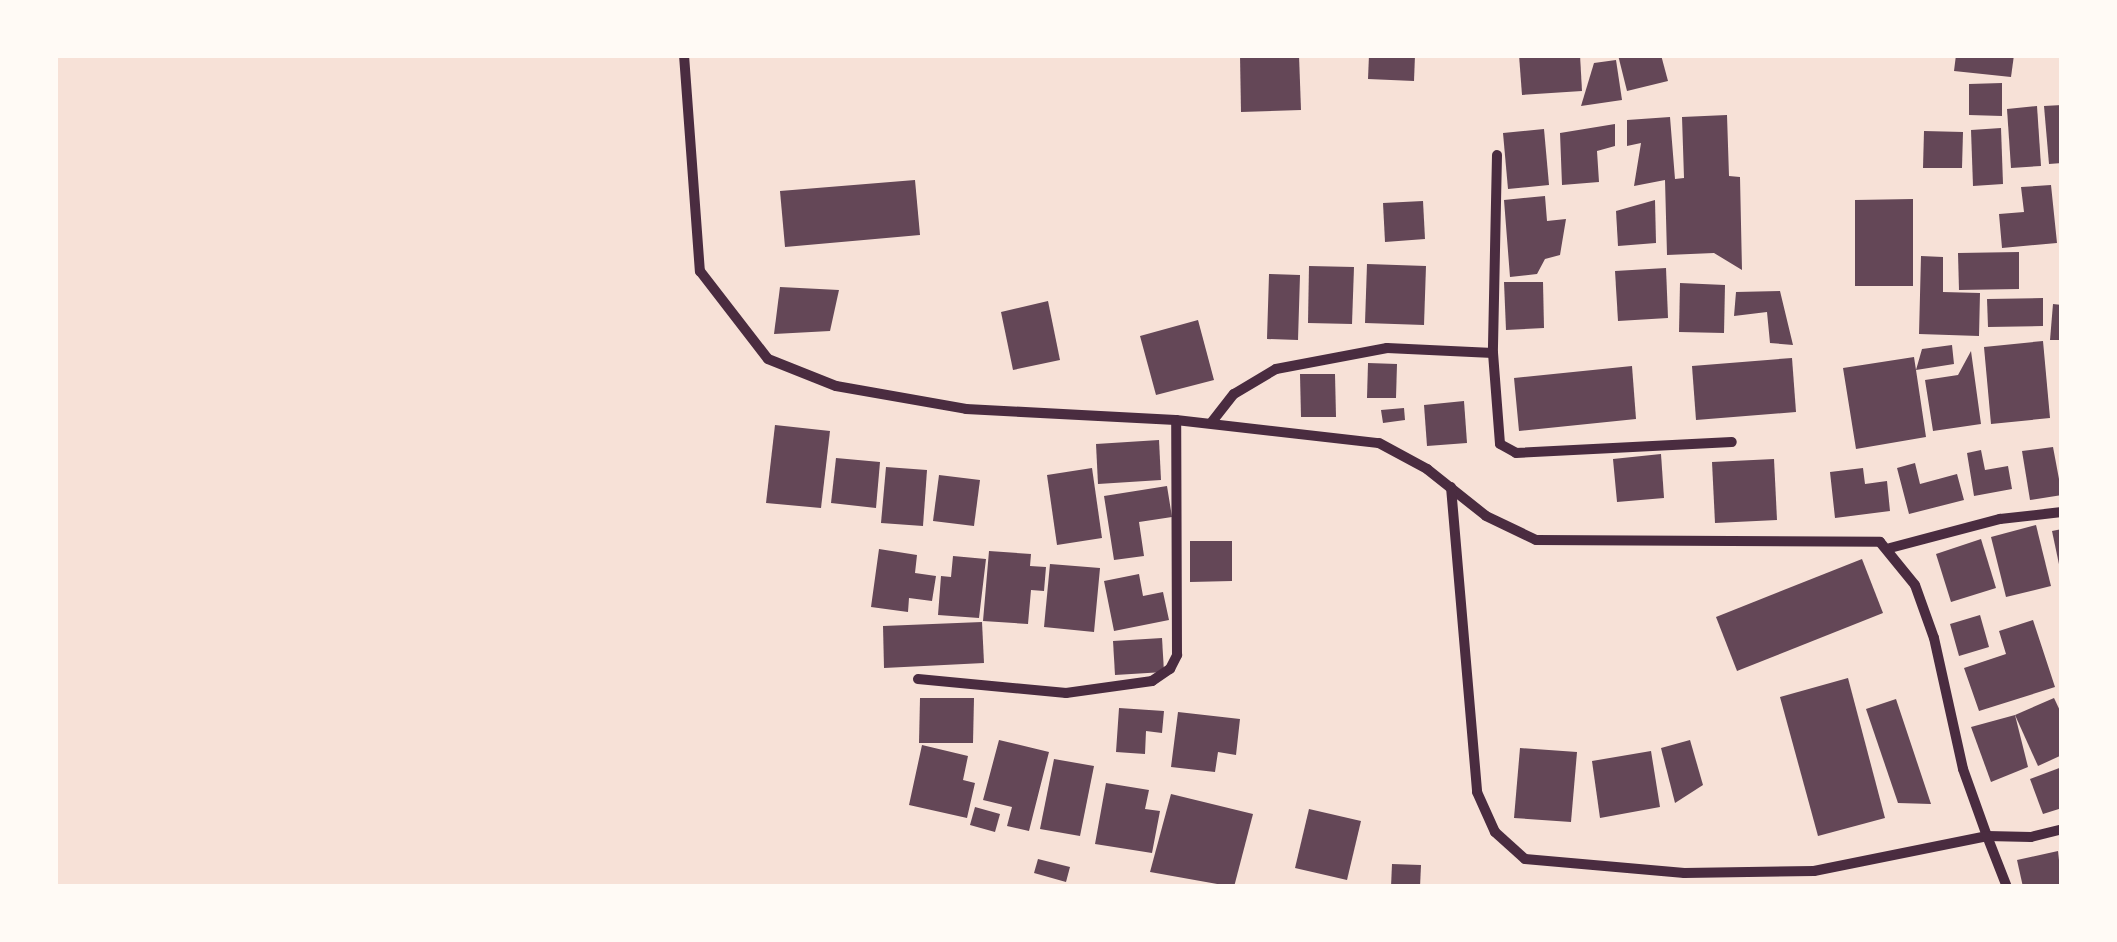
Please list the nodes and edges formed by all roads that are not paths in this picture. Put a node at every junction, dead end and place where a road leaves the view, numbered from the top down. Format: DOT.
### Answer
graph roads {
  1 [pos="684,55"];
  2 [pos="1497,155"];
  3 [pos="1493,352"];
  4 [pos="1176,420"];
  5 [pos="1211,423"];
  6 [pos="1732,442"];
  7 [pos="1451,487"];
  8 [pos="2062,512"];
  9 [pos="1890,548"];
  10 [pos="918,679"];
  11 [pos="2062,828"];
  12 [pos="1987,836"];
  13 [pos="2007,887"];
  1 -- 4 [label="street"];
  2 -- 3 [label="street"];
  3 -- 5 [label="street"];
  3 -- 6 [label="street"];
  4 -- 5 [label="street"];
  4 -- 10 [label="street"];
  5 -- 7 [label="street"];
  7 -- 9 [label="street"];
  7 -- 12 [label="street"];
  8 -- 9 [label="street"];
  9 -- 12 [label="street"];
  11 -- 12 [label="street"];
  12 -- 13 [label="street"];
}
